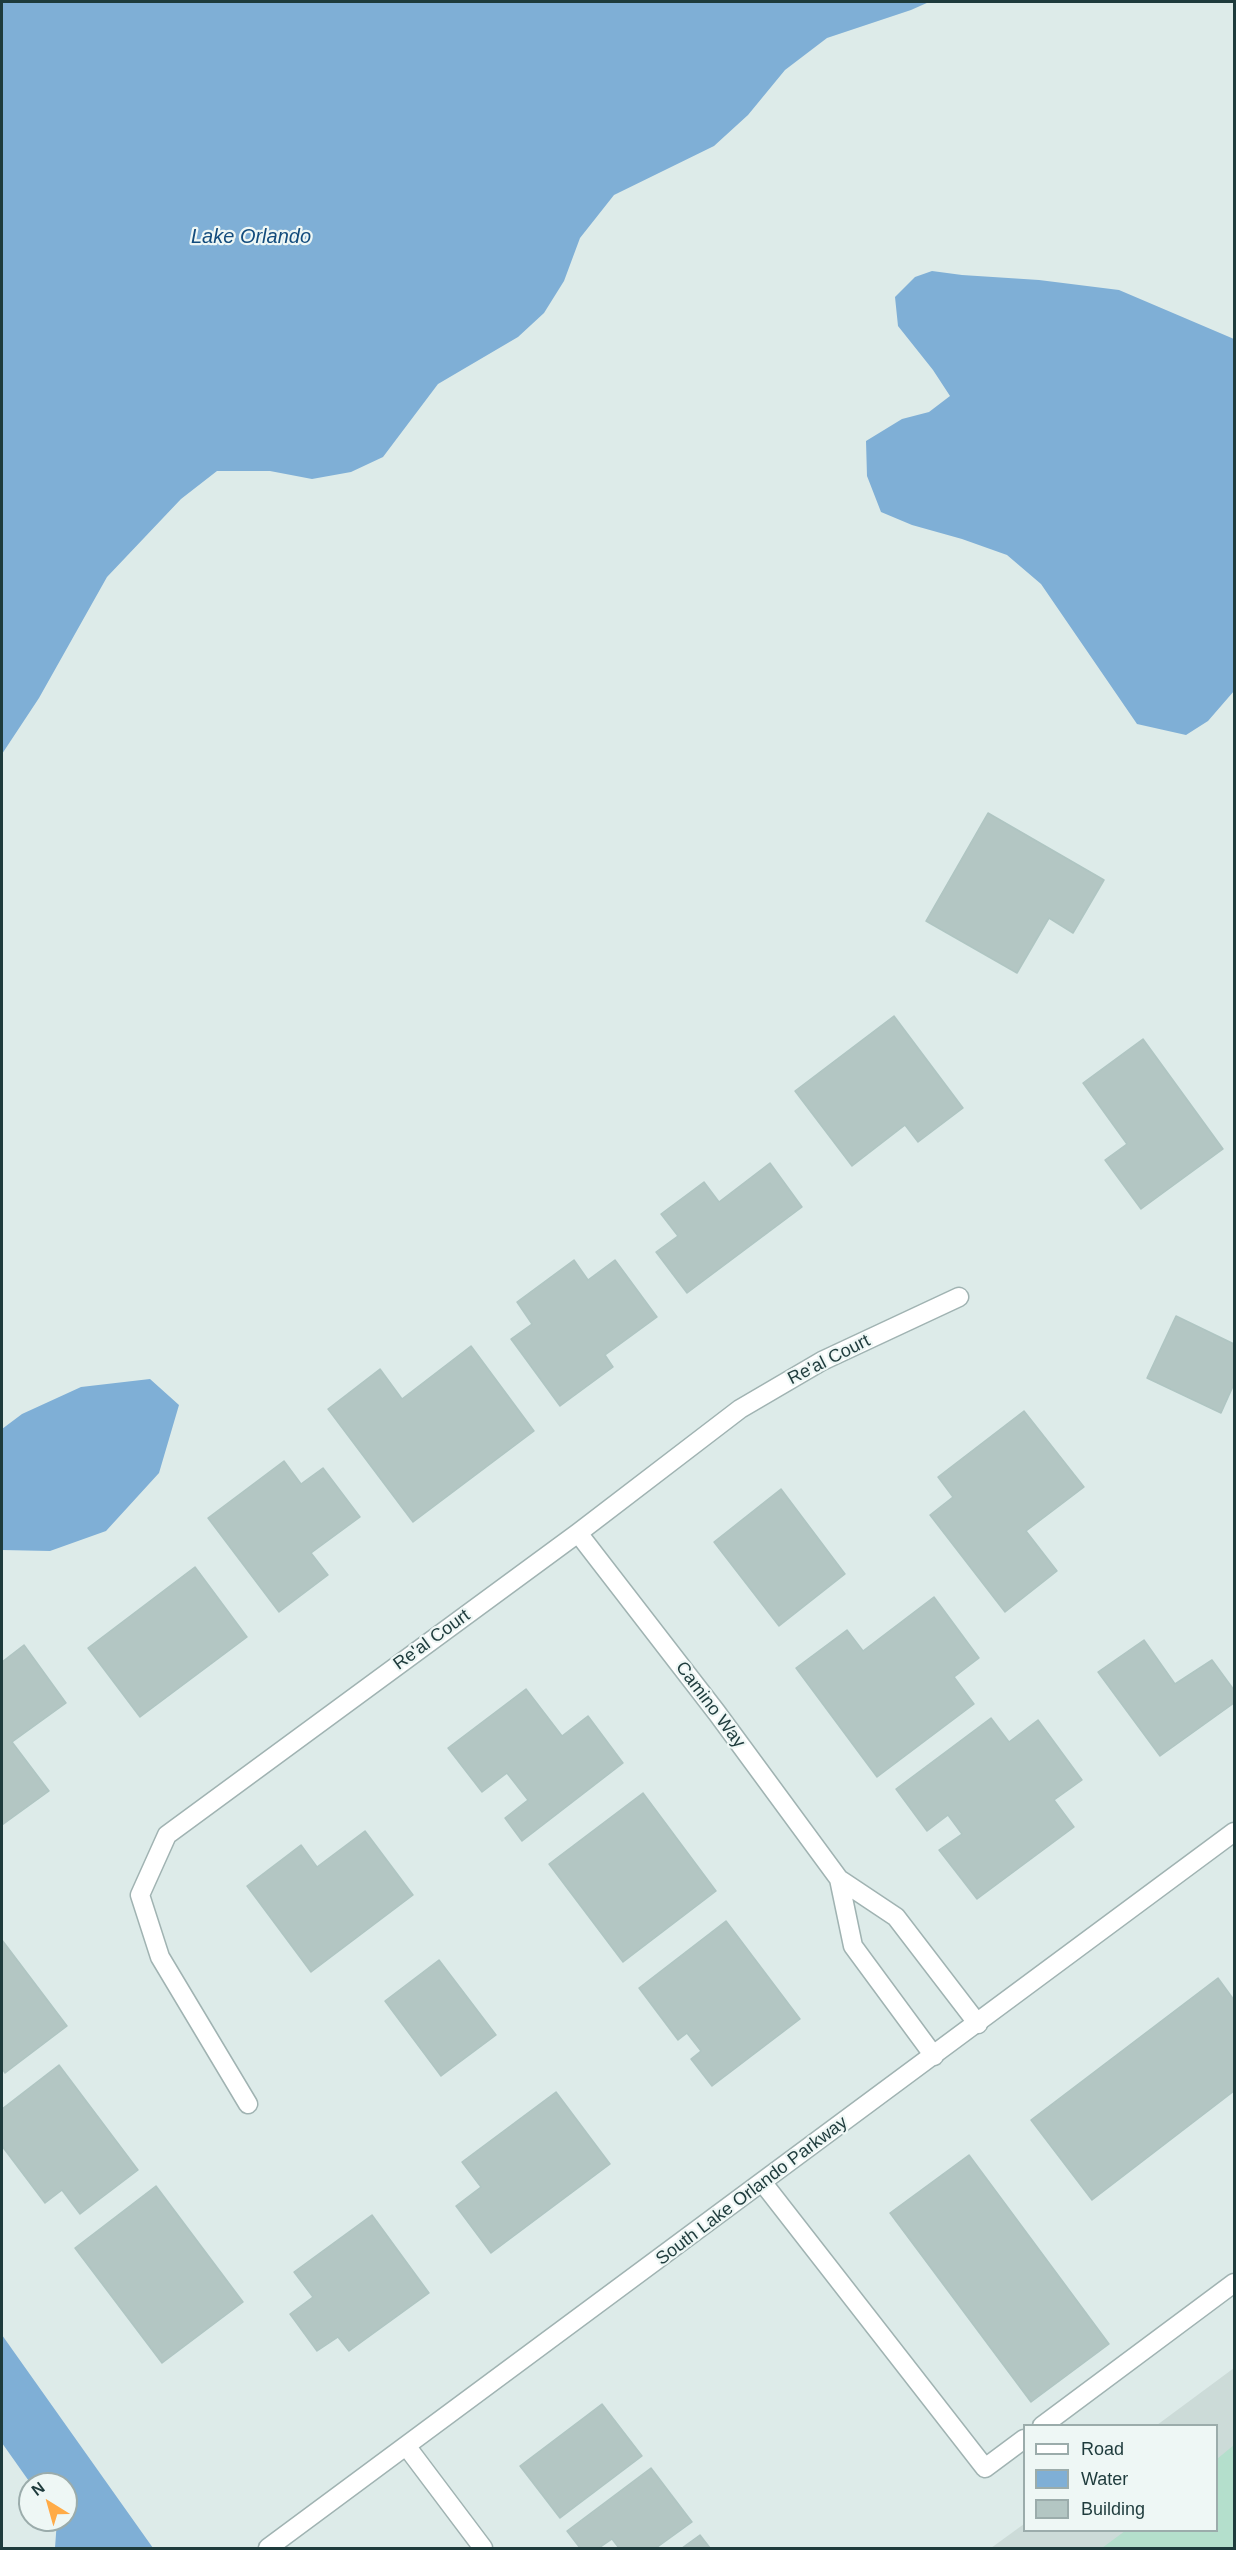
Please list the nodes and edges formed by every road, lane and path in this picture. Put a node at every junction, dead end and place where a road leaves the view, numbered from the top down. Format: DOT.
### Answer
graph roads {
  1 [pos="959,1298"];
  2 [pos="578,1533"];
  3 [pos="1234,1832"];
  4 [pos="839,1879"];
  5 [pos="978,2024"];
  6 [pos="934,2056"];
  7 [pos="248,2104"];
  8 [pos="763,2182"];
  9 [pos="1234,2283"];
  10 [pos="1045,2424"];
  11 [pos="1023,2440"];
  12 [pos="407,2447"];
  13 [pos="268,2548"];
  14 [pos="483,2548"];
  1 -- 2 [label="street, Re'al Court"];
  2 -- 4 [label="street, Camino Way"];
  2 -- 7 [label="street, Re'al Court"];
  3 -- 5 [label="street, South Lake Orlando Parkway"];
  4 -- 5 [label="street, Camino Way"];
  4 -- 6 [label="street, Camino Way"];
  5 -- 6 [label="street, South Lake Orlando Parkway"];
  6 -- 8 [label="street, South Lake Orlando Parkway"];
  8 -- 11 [label="street"];
  8 -- 12 [label="street, South Lake Orlando Parkway"];
  9 -- 10 [label="street"];
  12 -- 13 [label="street, South Lake Orlando Parkway"];
  12 -- 14 [label="street"];
}
